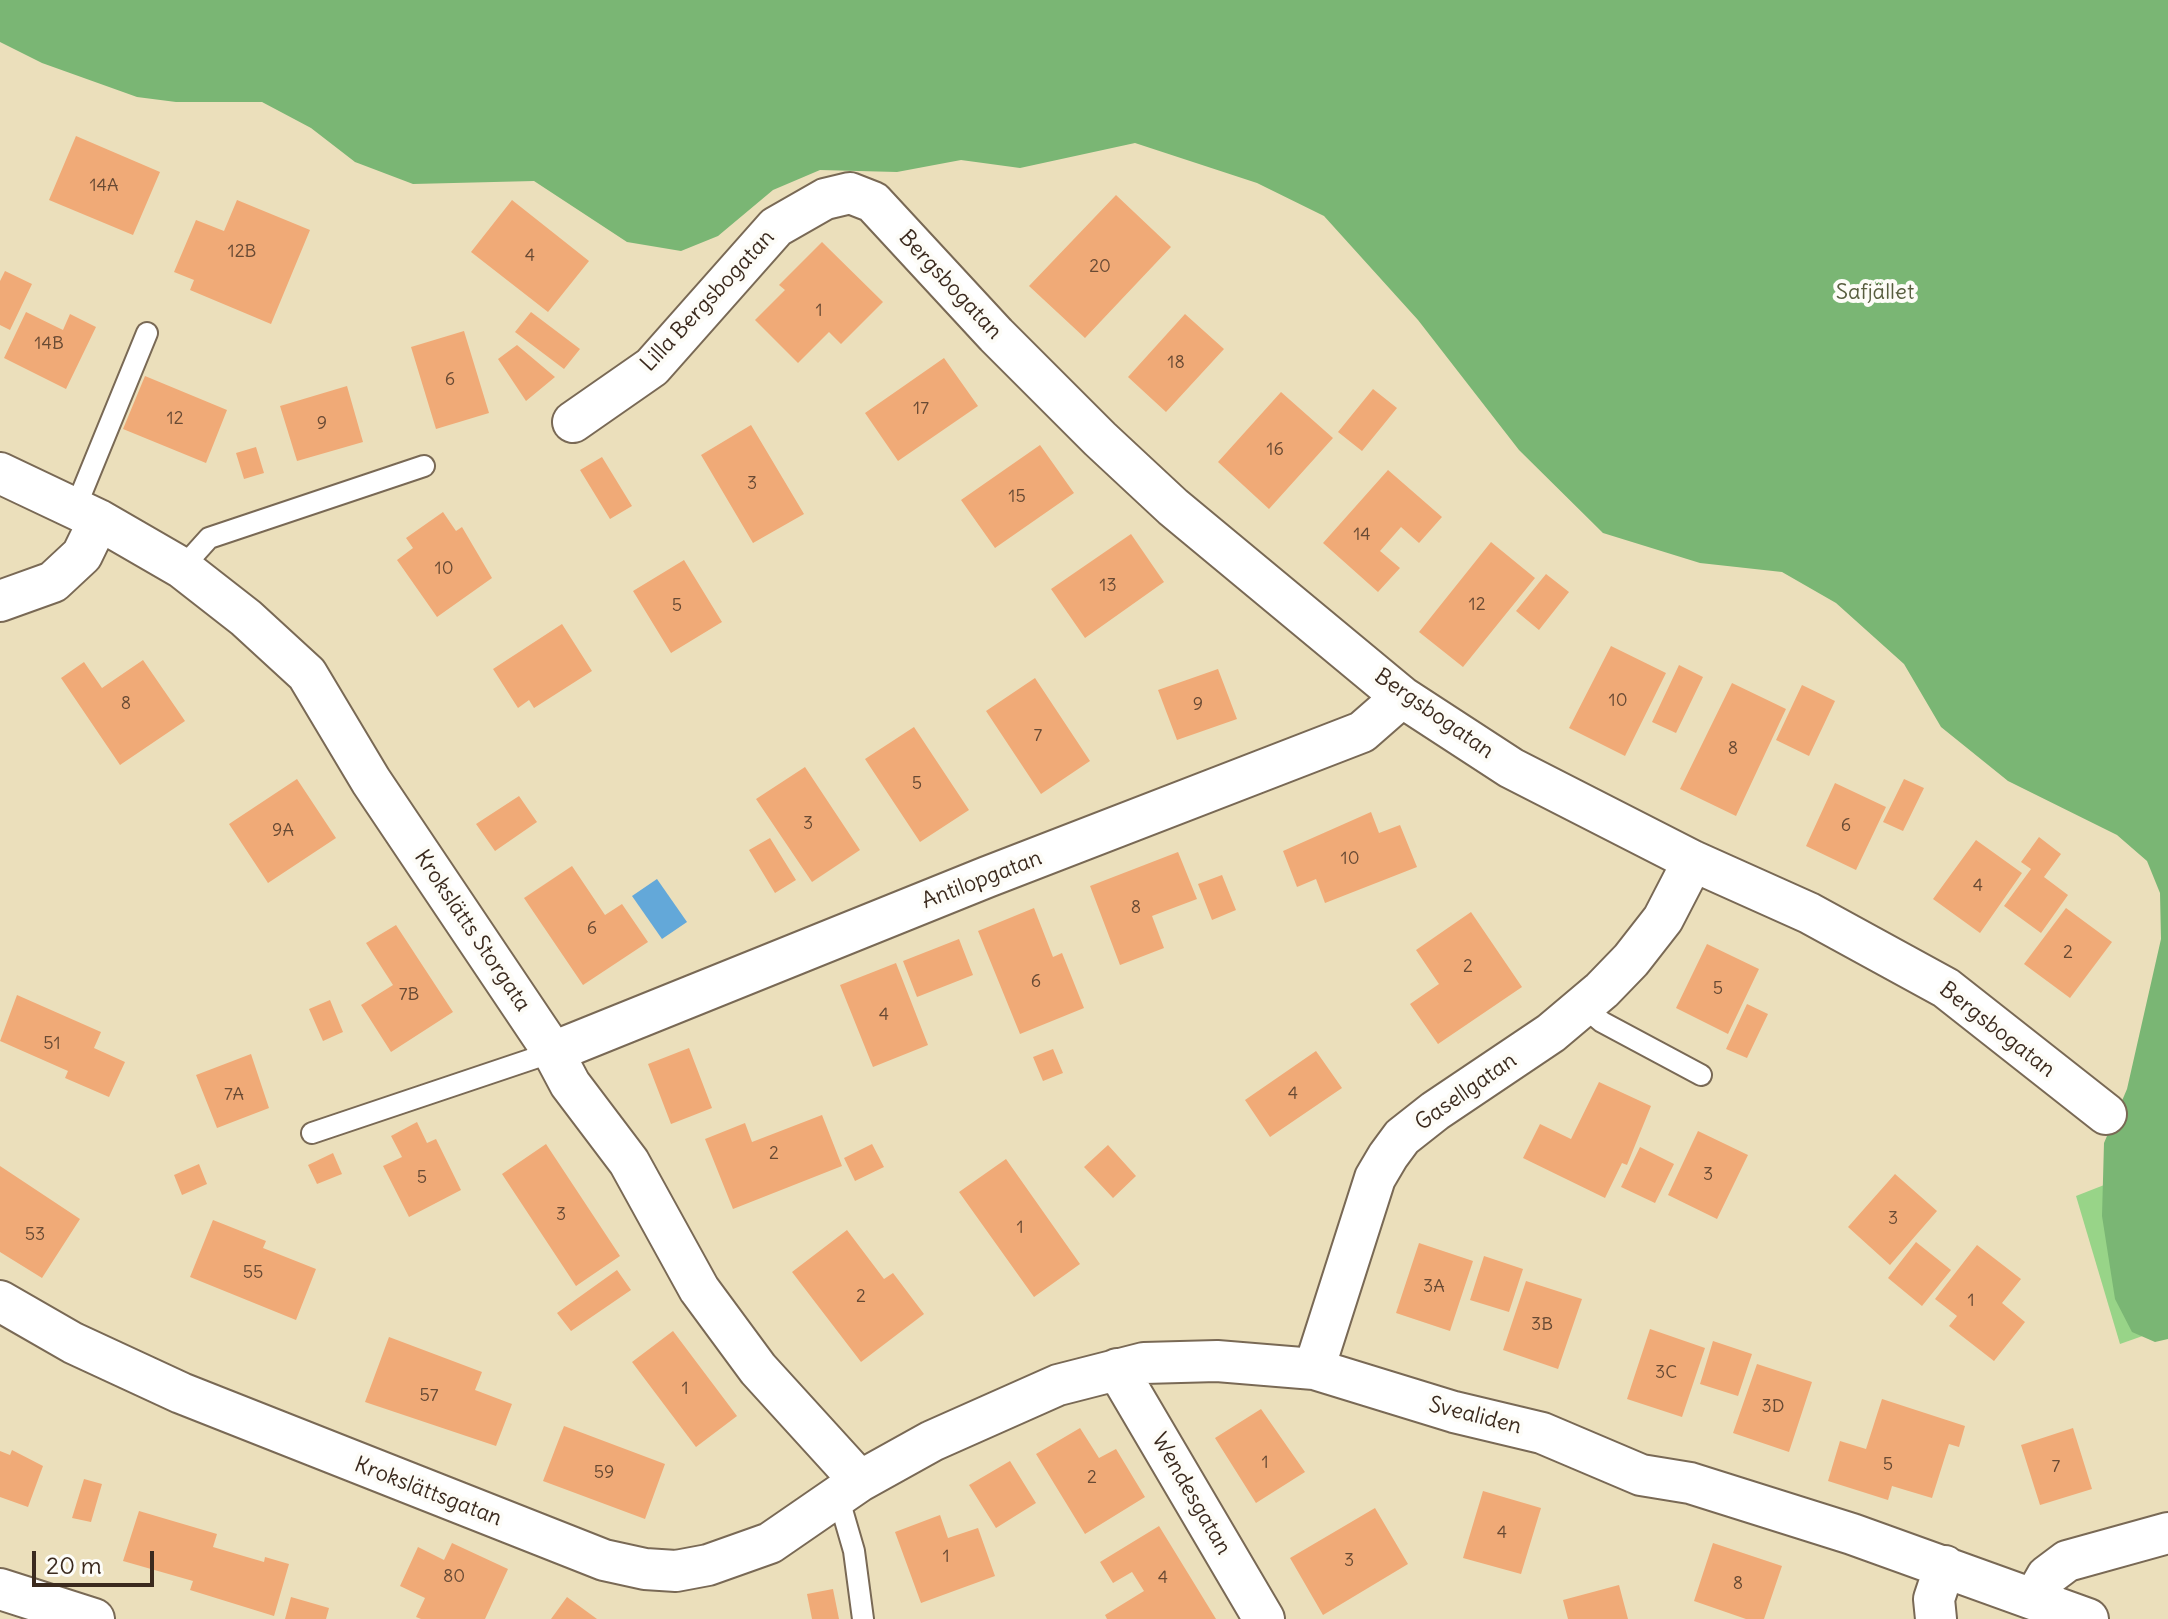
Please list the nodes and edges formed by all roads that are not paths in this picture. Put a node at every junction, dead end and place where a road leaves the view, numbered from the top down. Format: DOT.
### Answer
graph roads {
  1 [pos="850,193"];
  2 [pos="147,333"];
  3 [pos="573,422"];
  4 [pos="424,466"];
  5 [pos="0,473"];
  6 [pos="87,515"];
  7 [pos="182,568"];
  8 [pos="0,601"];
  9 [pos="1402,697"];
  10 [pos="1693,861"];
  11 [pos="1584,1007"];
  12 [pos="553,1052"];
  13 [pos="1701,1075"];
  14 [pos="2106,1114"];
  15 [pos="312,1133"];
  16 [pos="0,1301"];
  17 [pos="1117,1369"];
  18 [pos="1314,1369"];
  19 [pos="849,1488"];
  20 [pos="2168,1533"];
  21 [pos="1945,1566"];
  22 [pos="0,1589"];
  23 [pos="2035,1597"];
  24 [pos="94,1619"];
  25 [pos="863,1619"];
  26 [pos="1264,1619"];
  27 [pos="1936,1619"];
  28 [pos="2088,1619"];
  1 -- 3 [label="street, Lilla Bergsbogatan"];
  1 -- 9 [label="street, Bergsbogatan"];
  2 -- 6 [label="lane"];
  4 -- 7 [label="lane"];
  5 -- 6 [label="street, Krokslätts Storgata"];
  6 -- 7 [label="street, Krokslätts Storgata"];
  6 -- 8 [label="street"];
  7 -- 12 [label="street, Krokslätts Storgata"];
  9 -- 10 [label="street, Bergsbogatan"];
  9 -- 12 [label="street, Antilopgatan"];
  10 -- 11 [label="street, Gasellgatan"];
  10 -- 14 [label="street, Bergsbogatan"];
  11 -- 13 [label="lane"];
  11 -- 18 [label="street, Gasellgatan"];
  12 -- 15 [label="lane"];
  12 -- 19 [label="street, Krokslätts Storgata"];
  16 -- 19 [label="street, Krokslättsgatan"];
  17 -- 18 [label="street, Svealiden"];
  17 -- 19 [label="street, Svealiden"];
  17 -- 26 [label="street, Wendesgatan"];
  18 -- 21 [label="street, Svealiden"];
  19 -- 25 [label="lane"];
  20 -- 23 [label="street"];
  21 -- 23 [label="street, Svealiden"];
  21 -- 27 [label="street"];
  22 -- 24 [label="street"];
  23 -- 28 [label="street, Svealiden"];
}
